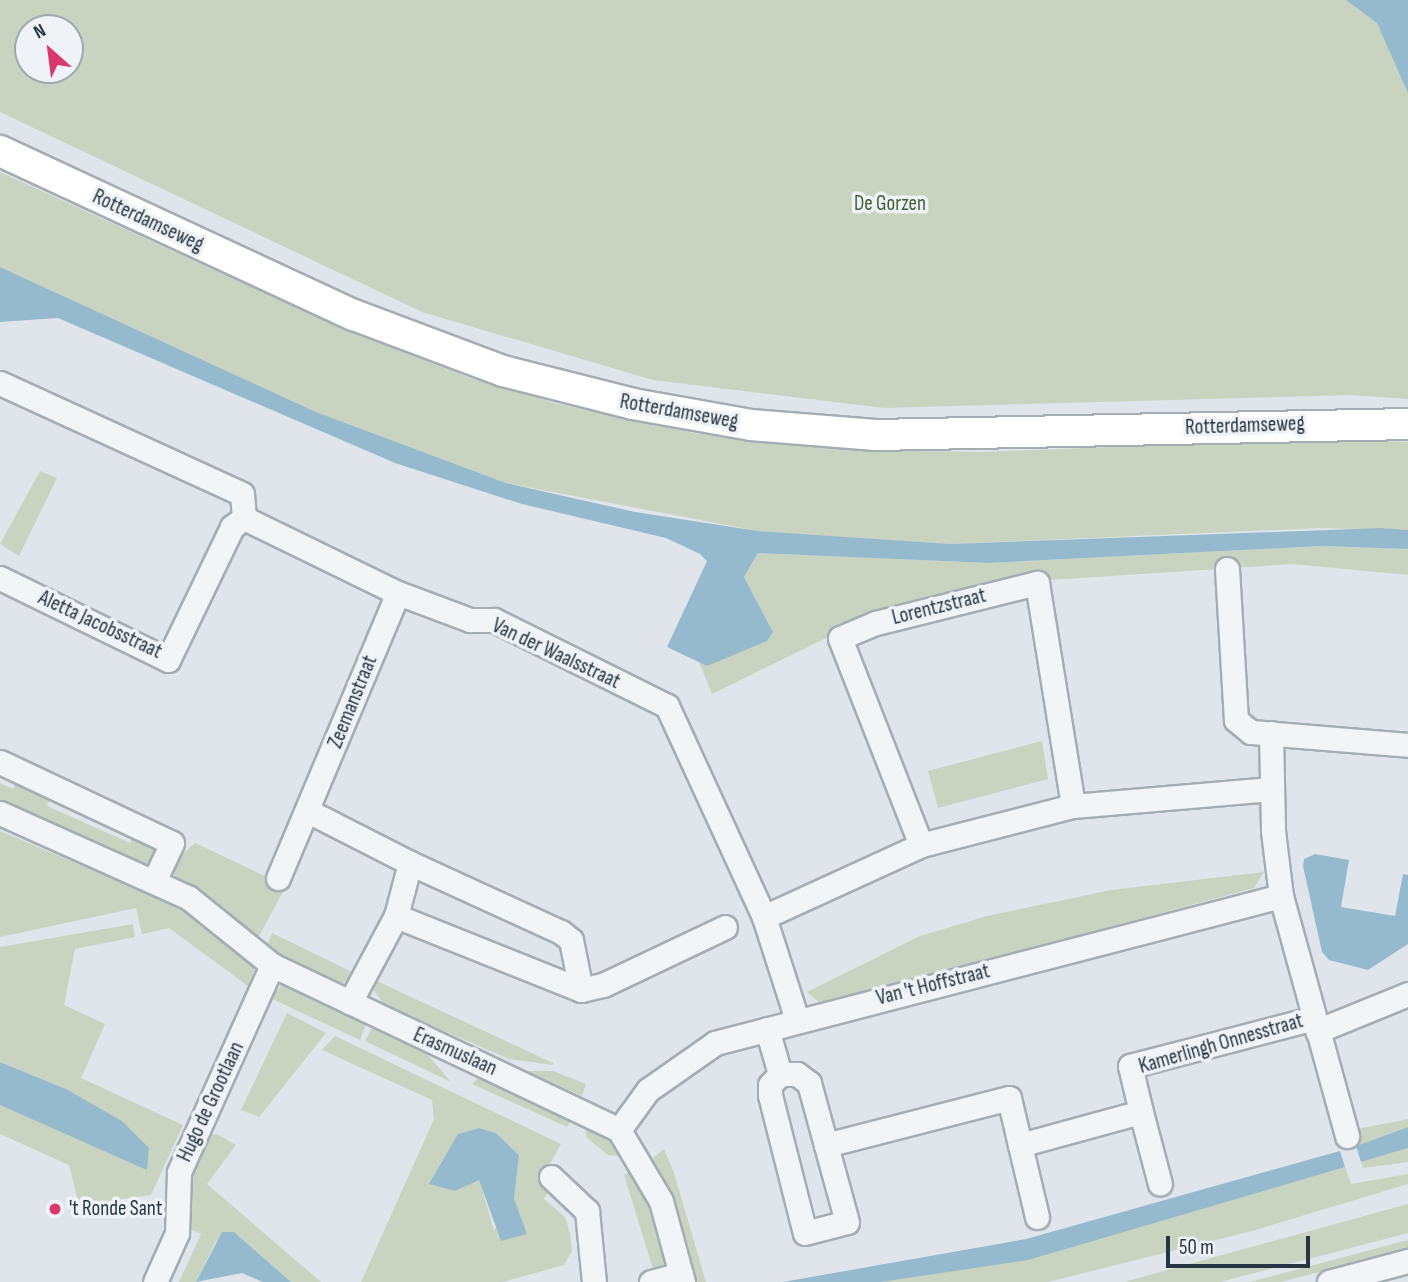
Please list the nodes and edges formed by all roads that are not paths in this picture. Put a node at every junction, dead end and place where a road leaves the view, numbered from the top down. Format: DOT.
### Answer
graph roads {
  1 [pos="0,151"];
  2 [pos="0,383"];
  3 [pos="1408,424"];
  4 [pos="244,518"];
  5 [pos="1227,569"];
  6 [pos="0,578"];
  7 [pos="398,593"];
  8 [pos="1271,733"];
  9 [pos="1408,745"];
  10 [pos="0,762"];
  11 [pos="1271,789"];
  12 [pos="1073,806"];
  13 [pos="308,811"];
  14 [pos="0,813"];
  15 [pos="921,845"];
  16 [pos="410,863"];
  17 [pos="278,878"];
  18 [pos="154,881"];
  19 [pos="1280,896"];
  20 [pos="396,916"];
  21 [pos="764,916"];
  22 [pos="725,928"];
  23 [pos="272,965"];
  24 [pos="581,990"];
  25 [pos="1408,994"];
  26 [pos="350,1002"];
  27 [pos="797,1020"];
  28 [pos="1315,1024"];
  29 [pos="767,1029"];
  30 [pos="780,1074"];
  31 [pos="1141,1112"];
  32 [pos="620,1130"];
  33 [pos="1347,1136"];
  34 [pos="826,1145"];
  35 [pos="1020,1145"];
  36 [pos="551,1177"];
  37 [pos="1160,1184"];
  38 [pos="1037,1217"];
  39 [pos="1408,1261"];
  40 [pos="682,1278"];
  41 [pos="155,1282"];
  42 [pos="594,1282"];
  43 [pos="651,1282"];
  44 [pos="1329,1282"];
  1 -- 3 [label="main road, Rotterdamseweg"];
  2 -- 4 [label="street"];
  4 -- 6 [label="street, Aletta Jacobsstraat"];
  4 -- 7 [label="street, Van der Waalsstraat"];
  5 -- 8 [label="street"];
  7 -- 13 [label="street, Zeemanstraat"];
  7 -- 21 [label="street, Van der Waalsstraat"];
  8 -- 9 [label="street"];
  8 -- 11 [label="street"];
  10 -- 18 [label="street"];
  11 -- 12 [label="street"];
  11 -- 19 [label="street"];
  12 -- 15 [label="street"];
  12 -- 15 [label="street, Lorentzstraat"];
  13 -- 16 [label="street"];
  13 -- 17 [label="street, Zeemanstraat"];
  14 -- 18 [label="street, Erasmuslaan"];
  15 -- 21 [label="street"];
  16 -- 20 [label="street"];
  16 -- 24 [label="street"];
  18 -- 23 [label="street, Erasmuslaan"];
  19 -- 27 [label="street, Van 't Hoffstraat"];
  19 -- 28 [label="street"];
  20 -- 24 [label="street"];
  20 -- 26 [label="street"];
  21 -- 27 [label="street, Van der Waalsstraat"];
  22 -- 24 [label="street"];
  23 -- 26 [label="street, Erasmuslaan"];
  23 -- 41 [label="street, Hugo de Grootlaan"];
  25 -- 28 [label="street"];
  26 -- 32 [label="street, Erasmuslaan"];
  27 -- 29 [label="street, Van 't Hoffstraat"];
  28 -- 31 [label="street, Kamerlingh Onnesstraat"];
  28 -- 33 [label="street"];
  29 -- 30 [label="street"];
  29 -- 32 [label="street, Van 't Hoffstraat"];
  30 -- 34 [label="street"];
  30 -- 34 [label="street"];
  31 -- 35 [label="street"];
  31 -- 37 [label="street, Kamerlingh Onnesstraat"];
  32 -- 40 [label="street"];
  34 -- 35 [label="street"];
  35 -- 38 [label="street"];
  36 -- 42 [label="street"];
  39 -- 44 [label="street"];
  40 -- 43 [label="street"];
}
